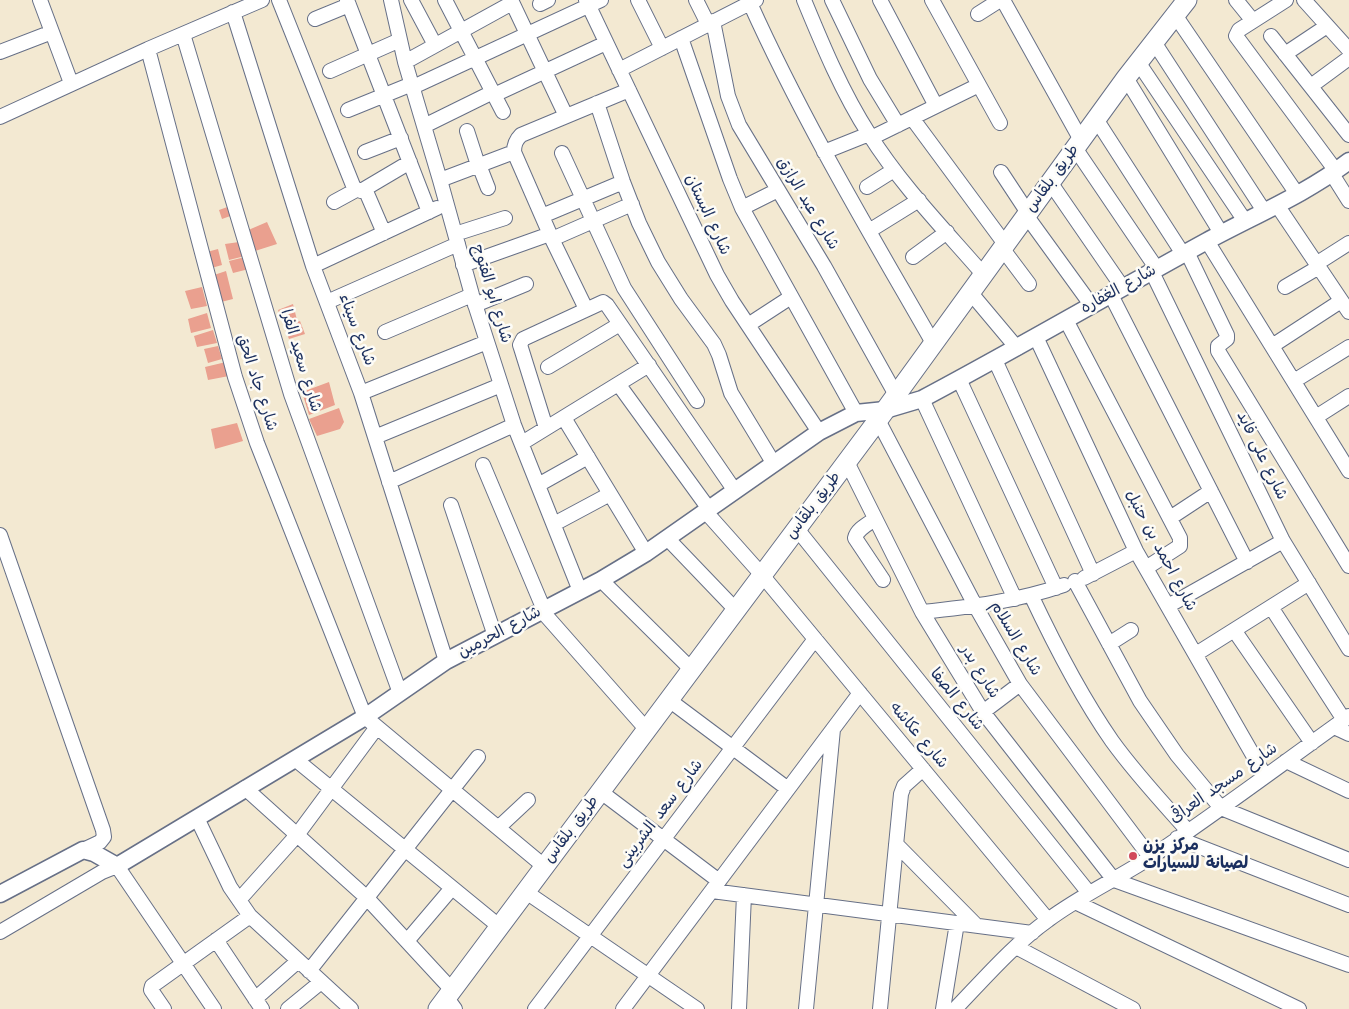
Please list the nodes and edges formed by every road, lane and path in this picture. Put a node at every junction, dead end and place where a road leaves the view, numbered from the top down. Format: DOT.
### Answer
graph roads {
  1 [pos="40,0"];
  2 [pos="262,0"];
  3 [pos="278,0"];
  4 [pos="391,0"];
  5 [pos="411,0"];
  6 [pos="445,0"];
  7 [pos="638,0"];
  8 [pos="696,0"];
  9 [pos="804,0"];
  10 [pos="832,0"];
  11 [pos="880,0"];
  12 [pos="932,0"];
  13 [pos="1002,0"];
  14 [pos="1186,0"];
  15 [pos="1236,0"];
  16 [pos="1286,0"];
  17 [pos="1304,0"];
  18 [pos="511,1"];
  19 [pos="753,1"];
  20 [pos="348,2"];
  21 [pos="592,2"];
  22 [pos="233,12"];
  23 [pos="978,14"];
  24 [pos="1175,16"];
  25 [pos="315,19"];
  26 [pos="1253,21"];
  27 [pos="711,22"];
  28 [pos="1327,26"];
  29 [pos="461,31"];
  30 [pos="52,32"];
  31 [pos="183,34"];
  32 [pos="527,34"];
  33 [pos="1271,36"];
  34 [pos="680,38"];
  35 [pos="400,40"];
  36 [pos="1154,42"];
  37 [pos="606,43"];
  38 [pos="435,45"];
  39 [pos="662,48"];
  40 [pos="148,49"];
  41 [pos="1349,50"];
  42 [pos="0,52"];
  43 [pos="368,54"];
  44 [pos="1286,54"];
  45 [pos="475,58"];
  46 [pos="1349,58"];
  47 [pos="405,62"];
  48 [pos="1138,62"];
  49 [pos="619,70"];
  50 [pos="330,71"];
  51 [pos="545,71"];
  52 [pos="1126,78"];
  53 [pos="71,83"];
  54 [pos="979,85"];
  55 [pos="412,86"];
  56 [pos="1310,86"];
  57 [pos="629,90"];
  58 [pos="493,94"];
  59 [pos="384,95"];
  60 [pos="597,103"];
  61 [pos="936,106"];
  62 [pos="348,110"];
  63 [pos="503,112"];
  64 [pos="566,116"];
  65 [pos="0,117"];
  66 [pos="912,118"];
  67 [pos="1096,120"];
  68 [pos="1000,123"];
  69 [pos="898,125"];
  70 [pos="424,126"];
  71 [pos="467,131"];
  72 [pos="1349,135"];
  73 [pos="870,136"];
  74 [pos="401,138"];
  75 [pos="1078,144"];
  76 [pos="364,152"];
  77 [pos="514,152"];
  78 [pos="824,152"];
  79 [pos="562,153"];
  80 [pos="410,162"];
  81 [pos="479,165"];
  82 [pos="1339,169"];
  83 [pos="894,170"];
  84 [pos="1001,172"];
  85 [pos="440,180"];
  86 [pos="623,182"];
  87 [pos="1050,182"];
  88 [pos="867,187"];
  89 [pos="488,188"];
  90 [pos="360,190"];
  91 [pos="778,190"];
  92 [pos="1297,194"];
  93 [pos="582,200"];
  94 [pos="918,200"];
  95 [pos="1349,201"];
  96 [pos="334,202"];
  97 [pos="447,204"];
  98 [pos="632,204"];
  99 [pos="742,208"];
  100 [pos="1270,208"];
  101 [pos="430,212"];
  102 [pos="1027,214"];
  103 [pos="542,216"];
  104 [pos="505,218"];
  105 [pos="593,221"];
  106 [pos="1245,221"];
  107 [pos="869,231"];
  108 [pos="947,232"];
  109 [pos="384,233"];
  110 [pos="551,236"];
  111 [pos="1214,237"];
  112 [pos="456,239"];
  113 [pos="1349,243"];
  114 [pos="1004,246"];
  115 [pos="1185,253"];
  116 [pos="913,257"];
  117 [pos="463,265"];
  118 [pos="1318,265"];
  119 [pos="313,266"];
  120 [pos="1155,270"];
  121 [pos="983,274"];
  122 [pos="526,284"];
  123 [pos="1029,284"];
  124 [pos="1285,288"];
  125 [pos="970,292"];
  126 [pos="1117,292"];
  127 [pos="792,297"];
  128 [pos="473,300"];
  129 [pos="327,302"];
  130 [pos="1092,306"];
  131 [pos="1345,307"];
  132 [pos="586,309"];
  133 [pos="1066,320"];
  134 [pos="620,324"];
  135 [pos="748,325"];
  136 [pos="385,332"];
  137 [pos="1036,337"];
  138 [pos="487,342"];
  139 [pos="933,343"];
  140 [pos="1272,346"];
  141 [pos="1349,347"];
  142 [pos="1017,348"];
  143 [pos="995,360"];
  144 [pos="649,365"];
  145 [pos="548,367"];
  146 [pos="959,380"];
  147 [pos="1294,382"];
  148 [pos="501,385"];
  149 [pos="618,385"];
  150 [pos="361,393"];
  151 [pos="896,395"];
  152 [pos="1349,396"];
  153 [pos="922,399"];
  154 [pos="697,401"];
  155 [pos="856,413"];
  156 [pos="881,415"];
  157 [pos="564,418"];
  158 [pos="1316,418"];
  159 [pos="514,425"];
  160 [pos="546,428"];
  161 [pos="819,432"];
  162 [pos="375,437"];
  163 [pos="522,443"];
  164 [pos="588,457"];
  165 [pos="847,462"];
  166 [pos="1347,462"];
  167 [pos="774,464"];
  168 [pos="483,465"];
  169 [pos="389,482"];
  170 [pos="538,485"];
  171 [pos="735,491"];
  172 [pos="1211,491"];
  173 [pos="610,494"];
  174 [pos="451,505"];
  175 [pos="707,510"];
  176 [pos="1170,518"];
  177 [pos="875,519"];
  178 [pos="554,524"];
  179 [pos="797,529"];
  180 [pos="0,535"];
  181 [pos="667,538"];
  182 [pos="1283,541"];
  183 [pos="1136,551"];
  184 [pos="646,553"];
  185 [pos="1247,562"];
  186 [pos="1349,566"];
  187 [pos="1146,568"];
  188 [pos="1093,574"];
  189 [pos="762,575"];
  190 [pos="601,580"];
  191 [pos="883,580"];
  192 [pos="1075,581"];
  193 [pos="1309,583"];
  194 [pos="1056,588"];
  195 [pos="580,591"];
  196 [pos="1031,595"];
  197 [pos="1014,599"];
  198 [pos="976,606"];
  199 [pos="1168,606"];
  200 [pos="1271,607"];
  201 [pos="543,610"];
  202 [pos="736,610"];
  203 [pos="922,612"];
  204 [pos="1131,630"];
  205 [pos="1234,630"];
  206 [pos="495,636"];
  207 [pos="815,639"];
  208 [pos="1109,644"];
  209 [pos="1349,649"];
  210 [pos="1196,654"];
  211 [pos="446,661"];
  212 [pos="692,670"];
  213 [pos="1020,684"];
  214 [pos="400,693"];
  215 [pos="860,693"];
  216 [pos="669,700"];
  217 [pos="983,712"];
  218 [pos="1342,721"];
  219 [pos="371,722"];
  220 [pos="833,729"];
  221 [pos="647,730"];
  222 [pos="1349,734"];
  223 [pos="1312,743"];
  224 [pos="733,748"];
  225 [pos="478,757"];
  226 [pos="295,759"];
  227 [pos="1286,761"];
  228 [pos="923,769"];
  229 [pos="1265,776"];
  230 [pos="244,788"];
  231 [pos="331,789"];
  232 [pos="452,789"];
  233 [pos="788,789"];
  234 [pos="1349,791"];
  235 [pos="601,792"];
  236 [pos="528,800"];
  237 [pos="1221,808"];
  238 [pos="197,818"];
  239 [pos="498,828"];
  240 [pos="297,835"];
  241 [pos="1183,835"];
  242 [pos="664,840"];
  243 [pos="896,844"];
  244 [pos="405,849"];
  245 [pos="83,850"];
  246 [pos="1150,857"];
  247 [pos="1349,860"];
  248 [pos="117,866"];
  249 [pos="545,867"];
  250 [pos="1114,880"];
  251 [pos="715,886"];
  252 [pos="452,888"];
  253 [pos="526,892"];
  254 [pos="1089,893"];
  255 [pos="0,894"];
  256 [pos="744,895"];
  257 [pos="366,898"];
  258 [pos="239,900"];
  259 [pos="1076,902"];
  260 [pos="816,904"];
  261 [pos="1349,906"];
  262 [pos="889,914"];
  263 [pos="250,916"];
  264 [pos="1048,920"];
  265 [pos="958,923"];
  266 [pos="977,926"];
  267 [pos="500,927"];
  268 [pos="0,932"];
  269 [pos="1032,933"];
  270 [pos="590,936"];
  271 [pos="216,940"];
  272 [pos="407,941"];
  273 [pos="1016,947"];
  274 [pos="298,961"];
  275 [pos="183,964"];
  276 [pos="1349,965"];
  277 [pos="309,971"];
  278 [pos="648,976"];
  279 [pos="322,982"];
  280 [pos="448,1002"];
  281 [pos="259,1004"];
  282 [pos="164,1009"];
  283 [pos="214,1009"];
  284 [pos="288,1009"];
  285 [pos="351,1009"];
  286 [pos="535,1009"];
  287 [pos="623,1009"];
  288 [pos="697,1009"];
  289 [pos="739,1009"];
  290 [pos="806,1009"];
  291 [pos="880,1009"];
  292 [pos="953,1009"];
  293 [pos="1133,1009"];
  294 [pos="1300,1009"];
  1 -- 30 [label="street"];
  2 -- 22 [label="street"];
  3 -- 90 [label="street"];
  4 -- 35 [label="street, شارع ابو الفتوح"];
  5 -- 38 [label="street"];
  6 -- 29 [label="street"];
  7 -- 39 [label="street"];
  8 -- 27 [label="street, شارع عبد الرازق"];
  9 -- 73 [label="street"];
  10 -- 69 [label="street"];
  11 -- 61 [label="street"];
  12 -- 54 [label="street"];
  13 -- 23 [label="street"];
  13 -- 75 [label="street, شارع على فايد"];
  14 -- 24 [label="main road, طريق بلقاس"];
  15 -- 26 [label="street"];
  16 -- 26 [label="street"];
  17 -- 28 [label="street"];
  18 -- 29 [label="street"];
  18 -- 32 [label="street"];
  19 -- 27 [label="street"];
  19 -- 78 [label="street"];
  20 -- 25 [label="street"];
  20 -- 43 [label="street"];
  21 -- 32 [label="street"];
  21 -- 37 [label="street, شارع البستان"];
  22 -- 31 [label="street"];
  22 -- 119 [label="street, شارع سيناء"];
  24 -- 36 [label="main road, طريق بلقاس"];
  24 -- 92 [label="street"];
  26 -- 82 [label="street"];
  27 -- 34 [label="street"];
  27 -- 91 [label="street, شارع عبد الرازق"];
  28 -- 41 [label="street"];
  28 -- 44 [label="street"];
  29 -- 38 [label="street"];
  29 -- 45 [label="street"];
  30 -- 42 [label="street"];
  30 -- 53 [label="street"];
  31 -- 40 [label="street"];
  31 -- 214 [label="street, شارع سعيد الفرا"];
  32 -- 45 [label="street"];
  32 -- 51 [label="street"];
  33 -- 44 [label="street"];
  34 -- 39 [label="street"];
  34 -- 99 [label="street"];
  35 -- 43 [label="street"];
  35 -- 47 [label="street, شارع ابو الفتوح"];
  36 -- 48 [label="main road, طريق بلقاس"];
  36 -- 100 [label="street"];
  37 -- 49 [label="street, شارع البستان"];
  37 -- 51 [label="street"];
  38 -- 47 [label="street"];
  39 -- 49 [label="street"];
  40 -- 53 [label="street"];
  40 -- 219 [label="street, شارع جاد الحق"];
  43 -- 50 [label="street"];
  43 -- 59 [label="street"];
  44 -- 56 [label="street"];
  45 -- 55 [label="street"];
  45 -- 58 [label="street"];
  46 -- 56 [label="street"];
  47 -- 55 [label="street, شارع ابو الفتوح"];
  48 -- 52 [label="main road, طريق بلقاس"];
  48 -- 106 [label="street"];
  49 -- 57 [label="street, شارع البستان"];
  51 -- 58 [label="street"];
  51 -- 64 [label="street"];
  52 -- 67 [label="main road, طريق بلقاس"];
  52 -- 111 [label="street"];
  53 -- 65 [label="street"];
  54 -- 61 [label="street"];
  54 -- 68 [label="street"];
  55 -- 59 [label="street"];
  55 -- 70 [label="street, شارع ابو الفتوح"];
  56 -- 72 [label="street"];
  57 -- 60 [label="street"];
  57 -- 135 [label="street, شارع البستان"];
  58 -- 63 [label="street"];
  58 -- 70 [label="street"];
  59 -- 62 [label="street"];
  59 -- 74 [label="street"];
  60 -- 64 [label="street"];
  60 -- 86 [label="street"];
  61 -- 66 [label="street"];
  64 -- 77 [label="street"];
  66 -- 69 [label="street"];
  66 -- 114 [label="street"];
  67 -- 75 [label="main road, طريق بلقاس"];
  67 -- 115 [label="street"];
  69 -- 73 [label="street"];
  70 -- 85 [label="street, شارع ابو الفتوح"];
  71 -- 81 [label="street"];
  73 -- 78 [label="street"];
  73 -- 83 [label="street"];
  74 -- 76 [label="street"];
  74 -- 80 [label="street"];
  75 -- 87 [label="main road, طريق بلقاس"];
  75 -- 120 [label="street, شارع على فايد"];
  77 -- 81 [label="street"];
  77 -- 103 [label="street"];
  78 -- 107 [label="street"];
  79 -- 93 [label="street"];
  80 -- 90 [label="street"];
  80 -- 101 [label="street"];
  81 -- 85 [label="street"];
  81 -- 89 [label="street"];
  82 -- 92 [label="street, شارع الغفاره"];
  82 -- 95 [label="street"];
  83 -- 88 [label="street"];
  83 -- 94 [label="street"];
  84 -- 102 [label="street"];
  85 -- 97 [label="street, شارع ابو الفتوح"];
  86 -- 93 [label="street"];
  86 -- 98 [label="street"];
  87 -- 102 [label="main road, طريق بلقاس"];
  87 -- 126 [label="street"];
  90 -- 96 [label="street"];
  90 -- 109 [label="street"];
  91 -- 99 [label="street"];
  91 -- 151 [label="street, شارع عبد الرازق"];
  92 -- 100 [label="street, شارع الغفاره"];
  93 -- 103 [label="street"];
  93 -- 105 [label="street"];
  94 -- 107 [label="street"];
  94 -- 108 [label="street"];
  97 -- 101 [label="street"];
  97 -- 112 [label="street, شارع ابو الفتوح"];
  98 -- 105 [label="street"];
  98 -- 167 [label="street"];
  99 -- 127 [label="street"];
  100 -- 106 [label="street, شارع الغفاره"];
  100 -- 118 [label="street"];
  101 -- 109 [label="street"];
  102 -- 114 [label="main road, طريق بلقاس"];
  102 -- 130 [label="street"];
  103 -- 110 [label="street"];
  104 -- 112 [label="street"];
  105 -- 110 [label="street"];
  105 -- 154 [label="street"];
  106 -- 111 [label="street, شارع الغفاره"];
  107 -- 139 [label="street"];
  108 -- 116 [label="street"];
  108 -- 121 [label="street"];
  109 -- 119 [label="street"];
  110 -- 117 [label="street"];
  110 -- 132 [label="street"];
  111 -- 115 [label="street, شارع الغفاره"];
  111 -- 140 [label="street"];
  112 -- 117 [label="street, شارع ابو الفتوح"];
  112 -- 129 [label="street"];
  113 -- 118 [label="street"];
  114 -- 121 [label="main road, طريق بلقاس"];
  114 -- 123 [label="street"];
  115 -- 120 [label="street, شارع الغفاره"];
  115 -- 186 [label="street"];
  117 -- 128 [label="street, شارع ابو الفتوح"];
  118 -- 124 [label="street"];
  118 -- 131 [label="street"];
  119 -- 129 [label="street, شارع سيناء"];
  120 -- 126 [label="street, شارع الغفاره"];
  120 -- 182 [label="street, شارع على فايد"];
  121 -- 125 [label="main road, طريق بلقاس"];
  122 -- 128 [label="street"];
  125 -- 139 [label="main road, طريق بلقاس"];
  125 -- 142 [label="street"];
  126 -- 130 [label="street, شارع الغفاره"];
  126 -- 172 [label="street"];
  127 -- 135 [label="street"];
  127 -- 155 [label="street"];
  128 -- 136 [label="street"];
  128 -- 138 [label="street, شارع ابو الفتوح"];
  129 -- 150 [label="street, شارع سيناء"];
  130 -- 133 [label="street, شارع الغفاره"];
  131 -- 140 [label="street"];
  132 -- 134 [label="street"];
  132 -- 160 [label="street"];
  133 -- 137 [label="street, شارع الغفاره"];
  133 -- 176 [label="street"];
  134 -- 144 [label="street"];
  134 -- 145 [label="street"];
  135 -- 161 [label="street, شارع البستان"];
  137 -- 142 [label="street, شارع الغفاره"];
  137 -- 183 [label="street, شارع احمد بن حنبل"];
  138 -- 148 [label="street, شارع ابو الفتوح"];
  138 -- 150 [label="street"];
  139 -- 151 [label="main road, طريق بلقاس"];
  140 -- 147 [label="street"];
  141 -- 147 [label="street"];
  142 -- 143 [label="street, شارع الغفاره"];
  143 -- 146 [label="street, شارع الغفاره"];
  143 -- 188 [label="street"];
  144 -- 149 [label="street"];
  144 -- 171 [label="street"];
  146 -- 153 [label="street, شارع الغفاره"];
  146 -- 194 [label="street"];
  147 -- 158 [label="street"];
  148 -- 159 [label="street, شارع ابو الفتوح"];
  148 -- 162 [label="street"];
  149 -- 157 [label="street"];
  149 -- 175 [label="street, شارع عكاشه"];
  150 -- 162 [label="street, شارع سيناء"];
  151 -- 156 [label="main road, طريق بلقاس"];
  152 -- 158 [label="street"];
  153 -- 156 [label="street, شارع الغفاره"];
  153 -- 197 [label="street"];
  155 -- 156 [label="street, شارع الحرمين"];
  155 -- 161 [label="street, شارع الحرمين"];
  156 -- 165 [label="main road, طريق بلقاس"];
  156 -- 198 [label="street, شارع السلام"];
  157 -- 160 [label="street"];
  157 -- 164 [label="street"];
  158 -- 166 [label="street"];
  159 -- 163 [label="street, شارع ابو الفتوح"];
  159 -- 169 [label="street"];
  160 -- 163 [label="street"];
  161 -- 167 [label="street, شارع الحرمين"];
  162 -- 169 [label="street, شارع سيناء"];
  163 -- 170 [label="street, شارع ابو الفتوح"];
  164 -- 170 [label="street"];
  164 -- 173 [label="street"];
  165 -- 177 [label="street, شارع بدر"];
  165 -- 179 [label="main road, طريق بلقاس"];
  167 -- 171 [label="street, شارع الحرمين"];
  168 -- 201 [label="street"];
  169 -- 211 [label="street, شارع سيناء"];
  170 -- 178 [label="street, شارع ابو الفتوح"];
  171 -- 175 [label="street, شارع الحرمين"];
  172 -- 176 [label="street"];
  172 -- 185 [label="street"];
  173 -- 178 [label="street"];
  173 -- 184 [label="street"];
  174 -- 206 [label="street"];
  175 -- 181 [label="street, شارع الحرمين"];
  175 -- 189 [label="street, شارع عكاشه"];
  176 -- 187 [label="street"];
  177 -- 191 [label="street"];
  177 -- 203 [label="street, شارع بدر"];
  178 -- 195 [label="street, شارع ابو الفتوح"];
  179 -- 189 [label="main road, طريق بلقاس"];
  179 -- 254 [label="street, شارع الصفا"];
  180 -- 245 [label="street"];
  181 -- 184 [label="street, شارع الحرمين"];
  181 -- 202 [label="street"];
  182 -- 185 [label="street"];
  182 -- 193 [label="street, شارع على فايد"];
  183 -- 187 [label="street, شارع احمد بن حنبل"];
  183 -- 188 [label="street"];
  184 -- 190 [label="street, شارع الحرمين"];
  185 -- 199 [label="street"];
  187 -- 199 [label="street, شارع احمد بن حنبل"];
  188 -- 192 [label="street"];
  189 -- 202 [label="main road, طريق بلقاس"];
  189 -- 207 [label="street, شارع عكاشه"];
  190 -- 195 [label="street, شارع الحرمين"];
  190 -- 212 [label="street"];
  192 -- 194 [label="street"];
  192 -- 208 [label="street"];
  193 -- 200 [label="street"];
  193 -- 209 [label="street, شارع على فايد"];
  194 -- 196 [label="street"];
  195 -- 201 [label="street, شارع الحرمين"];
  196 -- 197 [label="street"];
  196 -- 241 [label="street"];
  197 -- 198 [label="street"];
  198 -- 203 [label="street"];
  198 -- 213 [label="street, شارع السلام"];
  199 -- 210 [label="street, شارع احمد بن حنبل"];
  200 -- 205 [label="street"];
  200 -- 218 [label="street"];
  201 -- 206 [label="street, شارع الحرمين"];
  201 -- 221 [label="street"];
  202 -- 212 [label="main road, طريق بلقاس"];
  203 -- 217 [label="street, شارع بدر"];
  204 -- 208 [label="street"];
  205 -- 210 [label="street"];
  205 -- 223 [label="street"];
  206 -- 211 [label="street, شارع الحرمين"];
  207 -- 215 [label="street, شارع عكاشه"];
  207 -- 224 [label="street, شارع سعد الشربينى"];
  208 -- 237 [label="street"];
  210 -- 229 [label="street, شارع احمد بن حنبل"];
  211 -- 214 [label="street, شارع الحرمين"];
  212 -- 216 [label="main road, طريق بلقاس"];
  213 -- 217 [label="street"];
  213 -- 246 [label="street, شارع السلام"];
  214 -- 219 [label="street, شارع الحرمين"];
  215 -- 220 [label="street"];
  215 -- 228 [label="street, شارع عكاشه"];
  216 -- 221 [label="main road, طريق بلقاس"];
  216 -- 224 [label="street"];
  217 -- 250 [label="street, شارع بدر"];
  218 -- 222 [label="street"];
  218 -- 223 [label="street, شارع مسجد العراقى"];
  219 -- 226 [label="street, شارع الحرمين"];
  219 -- 231 [label="street"];
  219 -- 232 [label="street"];
  220 -- 233 [label="street"];
  220 -- 260 [label="street"];
  221 -- 235 [label="main road, طريق بلقاس"];
  223 -- 227 [label="street, شارع مسجد العراقى"];
  224 -- 233 [label="street"];
  224 -- 242 [label="street, شارع سعد الشربينى"];
  225 -- 232 [label="street"];
  226 -- 230 [label="street, شارع الحرمين"];
  226 -- 231 [label="street"];
  227 -- 229 [label="street, شارع مسجد العراقى"];
  227 -- 234 [label="street"];
  228 -- 243 [label="street"];
  228 -- 264 [label="street, شارع عكاشه"];
  229 -- 237 [label="street, شارع مسجد العراقى"];
  230 -- 238 [label="street, شارع الحرمين"];
  230 -- 240 [label="street"];
  231 -- 240 [label="street"];
  231 -- 244 [label="street"];
  232 -- 239 [label="street"];
  232 -- 244 [label="street"];
  233 -- 251 [label="street"];
  235 -- 242 [label="street"];
  235 -- 249 [label="main road, طريق بلقاس"];
  236 -- 239 [label="street"];
  237 -- 241 [label="street, شارع مسجد العراقى"];
  237 -- 247 [label="street"];
  238 -- 248 [label="street, شارع الحرمين"];
  238 -- 258 [label="street"];
  239 -- 249 [label="street"];
  240 -- 257 [label="street"];
  240 -- 258 [label="street"];
  241 -- 246 [label="street, شارع مسجد العراقى"];
  241 -- 261 [label="street"];
  242 -- 251 [label="street"];
  242 -- 270 [label="street, شارع سعد الشربينى"];
  243 -- 262 [label="street"];
  243 -- 266 [label="street"];
  244 -- 252 [label="street"];
  244 -- 257 [label="street"];
  245 -- 248 [label="street"];
  245 -- 255 [label="street"];
  246 -- 250 [label="street, شارع مسجد العراقى"];
  248 -- 268 [label="street"];
  248 -- 275 [label="street"];
  249 -- 253 [label="main road, طريق بلقاس"];
  250 -- 254 [label="street, شارع مسجد العراقى"];
  250 -- 276 [label="street"];
  251 -- 256 [label="street"];
  251 -- 278 [label="street"];
  252 -- 267 [label="street"];
  252 -- 272 [label="street"];
  253 -- 267 [label="main road, طريق بلقاس"];
  253 -- 270 [label="street"];
  254 -- 259 [label="street, شارع مسجد العراقى"];
  256 -- 260 [label="street"];
  256 -- 289 [label="street"];
  257 -- 272 [label="street"];
  257 -- 277 [label="street"];
  258 -- 263 [label="street"];
  259 -- 264 [label="street, شارع مسجد العراقى"];
  259 -- 294 [label="street"];
  260 -- 262 [label="street"];
  260 -- 290 [label="street"];
  262 -- 265 [label="street"];
  262 -- 291 [label="street"];
  263 -- 271 [label="street"];
  263 -- 274 [label="street"];
  264 -- 269 [label="street, شارع مسجد العراقى"];
  265 -- 266 [label="street"];
  265 -- 292 [label="street"];
  266 -- 269 [label="street"];
  267 -- 280 [label="main road, طريق بلقاس"];
  269 -- 273 [label="street, شارع مسجد العراقى"];
  270 -- 278 [label="street"];
  270 -- 286 [label="street, شارع سعد الشربينى"];
  271 -- 275 [label="street"];
  271 -- 281 [label="street"];
  272 -- 280 [label="street"];
  273 -- 292 [label="street, شارع مسجد العراقى"];
  273 -- 293 [label="street"];
  274 -- 277 [label="street"];
  274 -- 281 [label="street"];
  275 -- 282 [label="street"];
  275 -- 283 [label="street"];
  277 -- 279 [label="street"];
  278 -- 287 [label="street"];
  278 -- 288 [label="street"];
  279 -- 284 [label="street"];
  279 -- 285 [label="street"];
}
